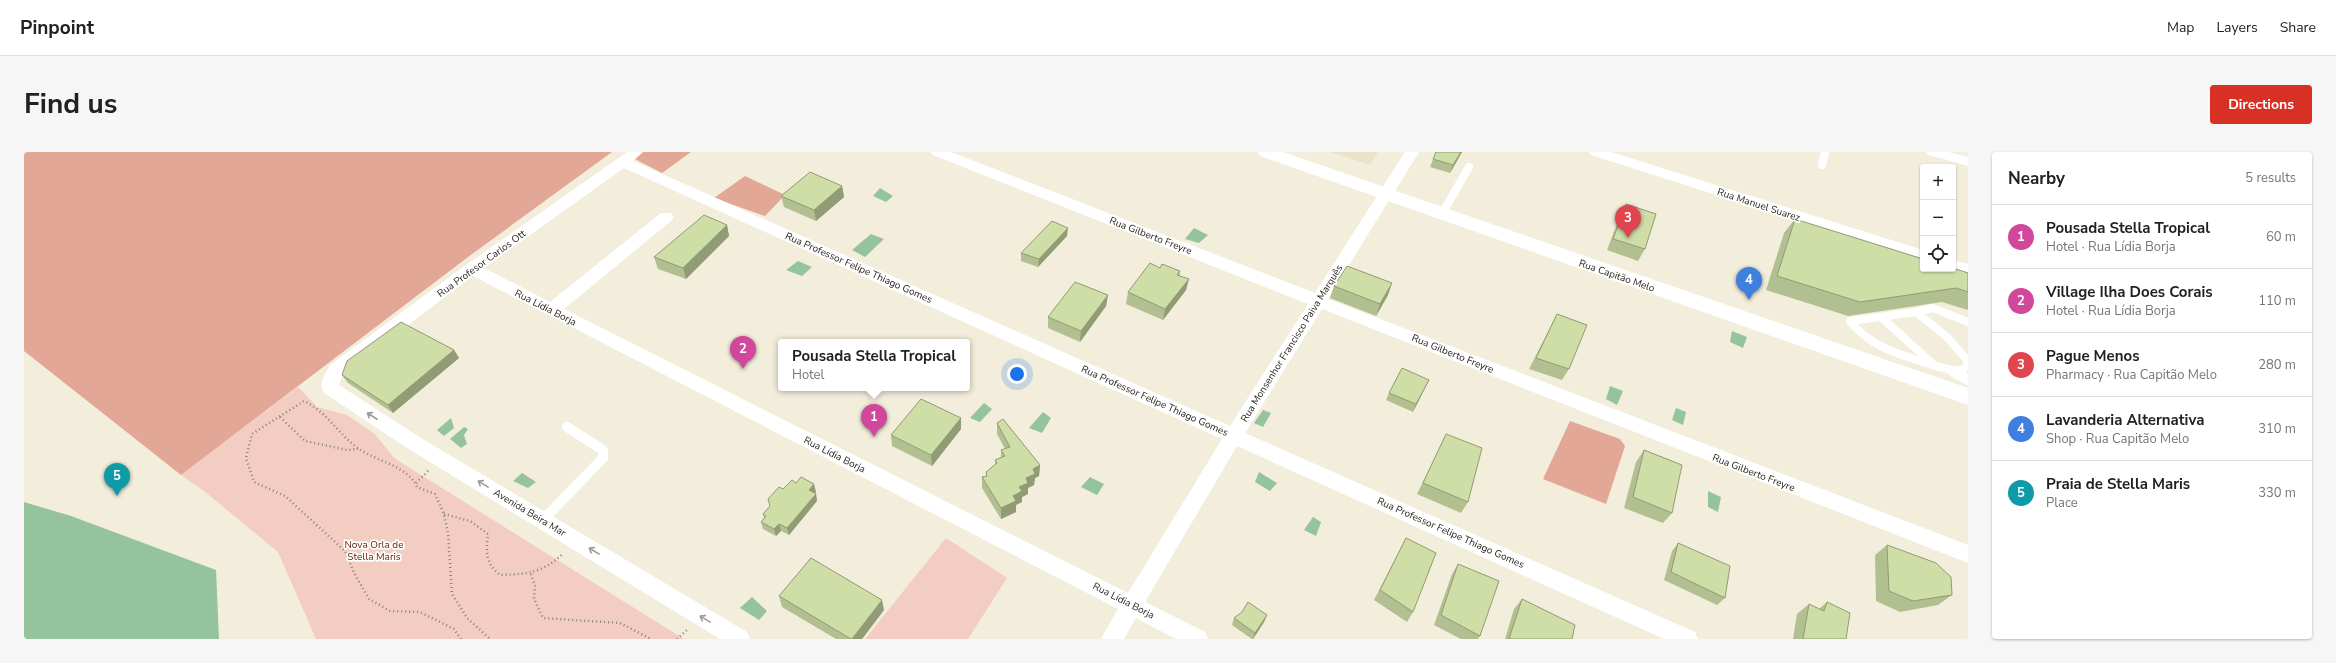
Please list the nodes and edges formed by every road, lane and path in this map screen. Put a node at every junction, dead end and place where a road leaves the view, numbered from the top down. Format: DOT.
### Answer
graph roads {
  1 [pos="938,152"];
  2 [pos="1266,152"];
  3 [pos="1412,152"];
  4 [pos="1596,152"];
  5 [pos="1825,152"];
  6 [pos="1933,152"];
  7 [pos="630,157"];
  8 [pos="1968,162"];
  9 [pos="1822,165"];
  10 [pos="1469,167"];
  11 [pos="1385,194"];
  12 [pos="1442,214"];
  13 [pos="666,217"];
  14 [pos="1920,255"];
  15 [pos="1956,266"];
  16 [pos="472,269"];
  17 [pos="1968,270"];
  18 [pos="1318,300"];
  19 [pos="551,310"];
  20 [pos="1916,312"];
  21 [pos="1881,317"];
  22 [pos="1968,322"];
  23 [pos="1968,362"];
  24 [pos="1935,366"];
  25 [pos="1947,368"];
  26 [pos="1964,373"];
  27 [pos="330,380"];
  28 [pos="1968,380"];
  29 [pos="1968,397"];
  30 [pos="280,417"];
  31 [pos="567,427"];
  32 [pos="1234,435"];
  33 [pos="358,449"];
  34 [pos="444,514"];
  35 [pos="543,520"];
  36 [pos="563,554"];
  37 [pos="1968,554"];
  38 [pos="531,574"];
  39 [pos="1132,604"];
  40 [pos="461,639"];
  41 [pos="490,639"];
  42 [pos="651,639"];
  43 [pos="739,639"];
  44 [pos="1112,639"];
  45 [pos="1198,639"];
  46 [pos="1687,639"];
  1 -- 18 [label="street, Rua Gilberto Freyre"];
  2 -- 11 [label="main road, Rua Capitão Melo"];
  3 -- 11 [label="street, Rua Monsenhor Francisco Paiva Marquês"];
  4 -- 14 [label="street, Rua Manuel Suarez"];
  5 -- 9 [label="lane"];
  6 -- 8 [label="street"];
  7 -- 16 [label="street, Rua Profesor Carlos Ott"];
  7 -- 32 [label="street, Rua Professor Felipe Thiago Gomes"];
  10 -- 12 [label="lane"];
  11 -- 12 [label="main road, Rua Capitão Melo"];
  11 -- 18 [label="street, Rua Monsenhor Francisco Paiva Marquês"];
  12 -- 29 [label="main road, Rua Capitão Melo"];
  13 -- 19 [label="street"];
  15 -- 17 [label="street"];
  16 -- 19 [label="street, Rua Lídia Borja"];
  16 -- 27 [label="street, Rua Profesor Carlos Ott"];
  18 -- 32 [label="street, Rua Monsenhor Francisco Paiva Marquês"];
  18 -- 37 [label="street, Rua Gilberto Freyre"];
  19 -- 39 [label="street, Rua Lídia Borja"];
  20 -- 21 [label="lane"];
  20 -- 22 [label="lane"];
  20 -- 23 [label="lane"];
  21 -- 24 [label="lane"];
  21 -- 24 [label="lane"];
  23 -- 26 [label="lane"];
  24 -- 25 [label="lane"];
  25 -- 26 [label="lane"];
  25 -- 28 [label="lane"];
  35 -- 27 [label="street, Avenida Beira Mar, one-way"];
  30 -- 33 [label="path"];
  30 -- 33 [label="path"];
  30 -- 40 [label="path"];
  31 -- 35 [label="lane"];
  32 -- 39 [label="street, Rua Monsenhor Francisco Paiva Marquês"];
  32 -- 46 [label="street, Rua Professor Felipe Thiago Gomes"];
  33 -- 34 [label="path"];
  34 -- 38 [label="path"];
  34 -- 41 [label="path"];
  43 -- 35 [label="street, Avenida Beira Mar, one-way"];
  36 -- 38 [label="path"];
  38 -- 42 [label="path"];
  39 -- 44 [label="street, Rua Monsenhor Francisco Paiva Marquês"];
  39 -- 45 [label="street, Rua Lídia Borja"];
}
